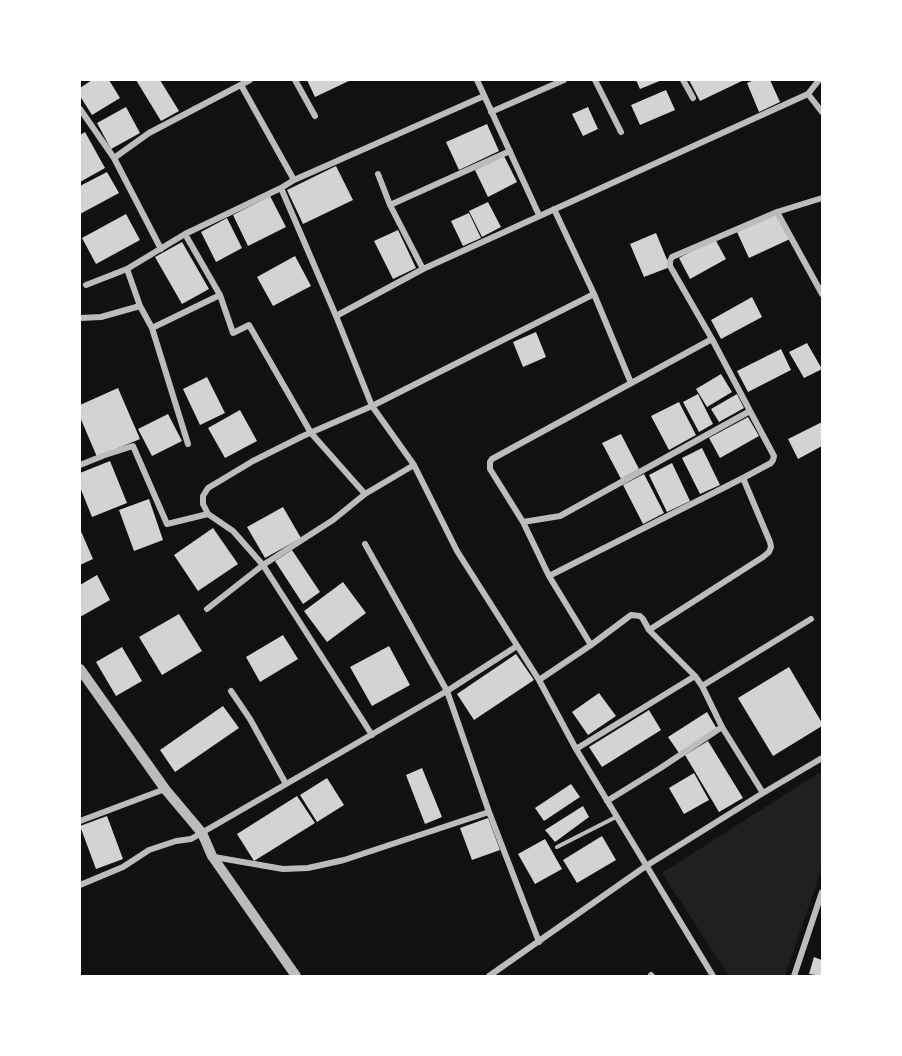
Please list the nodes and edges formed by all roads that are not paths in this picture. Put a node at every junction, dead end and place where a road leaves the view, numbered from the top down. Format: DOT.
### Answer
graph roads {
  1 [pos="250,80"];
  2 [pos="295,80"];
  3 [pos="477,80"];
  4 [pos="564,80"];
  5 [pos="595,80"];
  6 [pos="683,80"];
  7 [pos="819,80"];
  8 [pos="240,82"];
  9 [pos="808,94"];
  10 [pos="484,96"];
  11 [pos="693,98"];
  12 [pos="80,109"];
  13 [pos="492,112"];
  14 [pos="822,112"];
  15 [pos="315,116"];
  16 [pos="621,132"];
  17 [pos="510,151"];
  18 [pos="114,158"];
  19 [pos="378,174"];
  20 [pos="294,180"];
  21 [pos="281,188"];
  22 [pos="822,198"];
  23 [pos="390,205"];
  24 [pos="555,209"];
  25 [pos="777,212"];
  26 [pos="539,215"];
  27 [pos="185,234"];
  28 [pos="161,249"];
  29 [pos="127,269"];
  30 [pos="423,269"];
  31 [pos="86,285"];
  32 [pos="594,294"];
  33 [pos="822,294"];
  34 [pos="220,295"];
  35 [pos="140,306"];
  36 [pos="336,316"];
  37 [pos="80,318"];
  38 [pos="152,328"];
  39 [pos="712,339"];
  40 [pos="631,382"];
  41 [pos="372,406"];
  42 [pos="750,411"];
  43 [pos="311,433"];
  44 [pos="188,444"];
  45 [pos="80,465"];
  46 [pos="414,465"];
  47 [pos="742,478"];
  48 [pos="365,494"];
  49 [pos="208,514"];
  50 [pos="523,522"];
  51 [pos="365,544"];
  52 [pos="263,565"];
  53 [pos="549,576"];
  54 [pos="207,609"];
  55 [pos="811,619"];
  56 [pos="649,630"];
  57 [pos="591,645"];
  58 [pos="517,646"];
  59 [pos="80,669"];
  60 [pos="695,676"];
  61 [pos="539,680"];
  62 [pos="702,686"];
  63 [pos="231,691"];
  64 [pos="447,691"];
  65 [pos="722,727"];
  66 [pos="372,735"];
  67 [pos="576,749"];
  68 [pos="822,758"];
  69 [pos="286,784"];
  70 [pos="165,789"];
  71 [pos="763,793"];
  72 [pos="607,801"];
  73 [pos="489,812"];
  74 [pos="616,817"];
  75 [pos="80,821"];
  76 [pos="202,833"];
  77 [pos="557,848"];
  78 [pos="212,856"];
  79 [pos="646,867"];
  80 [pos="80,885"];
  81 [pos="822,892"];
  82 [pos="539,942"];
  83 [pos="296,976"];
  84 [pos="489,976"];
  85 [pos="713,976"];
  86 [pos="794,976"];
  1 -- 8 [label="street"];
  2 -- 15 [label="street"];
  3 -- 10 [label="street"];
  4 -- 13 [label="street"];
  5 -- 16 [label="street"];
  6 -- 11 [label="street"];
  7 -- 9 [label="street"];
  8 -- 18 [label="street"];
  8 -- 20 [label="street"];
  9 -- 14 [label="street"];
  9 -- 24 [label="street"];
  10 -- 13 [label="street"];
  10 -- 20 [label="street"];
  12 -- 18 [label="street"];
  13 -- 17 [label="street"];
  17 -- 23 [label="street"];
  17 -- 26 [label="street"];
  18 -- 28 [label="street"];
  19 -- 23 [label="street"];
  20 -- 21 [label="street"];
  21 -- 27 [label="street"];
  21 -- 36 [label="street"];
  22 -- 25 [label="street"];
  23 -- 30 [label="street"];
  24 -- 26 [label="street"];
  24 -- 32 [label="street"];
  25 -- 33 [label="street"];
  25 -- 39 [label="street"];
  26 -- 30 [label="street"];
  27 -- 28 [label="street"];
  27 -- 34 [label="street"];
  28 -- 29 [label="street"];
  29 -- 31 [label="street"];
  29 -- 35 [label="street"];
  30 -- 36 [label="street"];
  32 -- 40 [label="street"];
  32 -- 41 [label="street"];
  34 -- 38 [label="street"];
  34 -- 43 [label="street"];
  35 -- 37 [label="street"];
  35 -- 38 [label="street"];
  36 -- 41 [label="street"];
  38 -- 44 [label="street"];
  39 -- 40 [label="street"];
  39 -- 42 [label="street"];
  40 -- 50 [label="street"];
  41 -- 43 [label="street"];
  41 -- 46 [label="street"];
  42 -- 47 [label="street"];
  42 -- 50 [label="street"];
  43 -- 48 [label="street"];
  43 -- 49 [label="street"];
  45 -- 49 [label="street"];
  46 -- 48 [label="street"];
  46 -- 58 [label="street"];
  47 -- 53 [label="street"];
  47 -- 56 [label="street"];
  48 -- 52 [label="street"];
  49 -- 52 [label="street"];
  50 -- 53 [label="street"];
  51 -- 64 [label="street"];
  52 -- 54 [label="street"];
  52 -- 66 [label="street"];
  53 -- 57 [label="street"];
  55 -- 62 [label="street"];
  56 -- 57 [label="street"];
  56 -- 60 [label="street"];
  57 -- 61 [label="street"];
  58 -- 61 [label="street"];
  58 -- 64 [label="street"];
  59 -- 70 [label="street"];
  60 -- 62 [label="street"];
  60 -- 67 [label="street"];
  61 -- 67 [label="street"];
  62 -- 65 [label="street"];
  63 -- 69 [label="street"];
  64 -- 66 [label="street"];
  64 -- 73 [label="street"];
  65 -- 71 [label="street"];
  65 -- 72 [label="street"];
  66 -- 69 [label="street"];
  67 -- 72 [label="street"];
  68 -- 71 [label="street"];
  69 -- 76 [label="street"];
  70 -- 75 [label="street"];
  70 -- 76 [label="street"];
  71 -- 79 [label="street"];
  72 -- 74 [label="street"];
  73 -- 78 [label="street"];
  73 -- 82 [label="street"];
  74 -- 77 [label="lane"];
  74 -- 79 [label="street"];
  76 -- 78 [label="street"];
  76 -- 80 [label="street"];
  78 -- 83 [label="street"];
  79 -- 82 [label="street"];
  79 -- 85 [label="street"];
  81 -- 86 [label="street"];
  82 -- 84 [label="street"];
}
